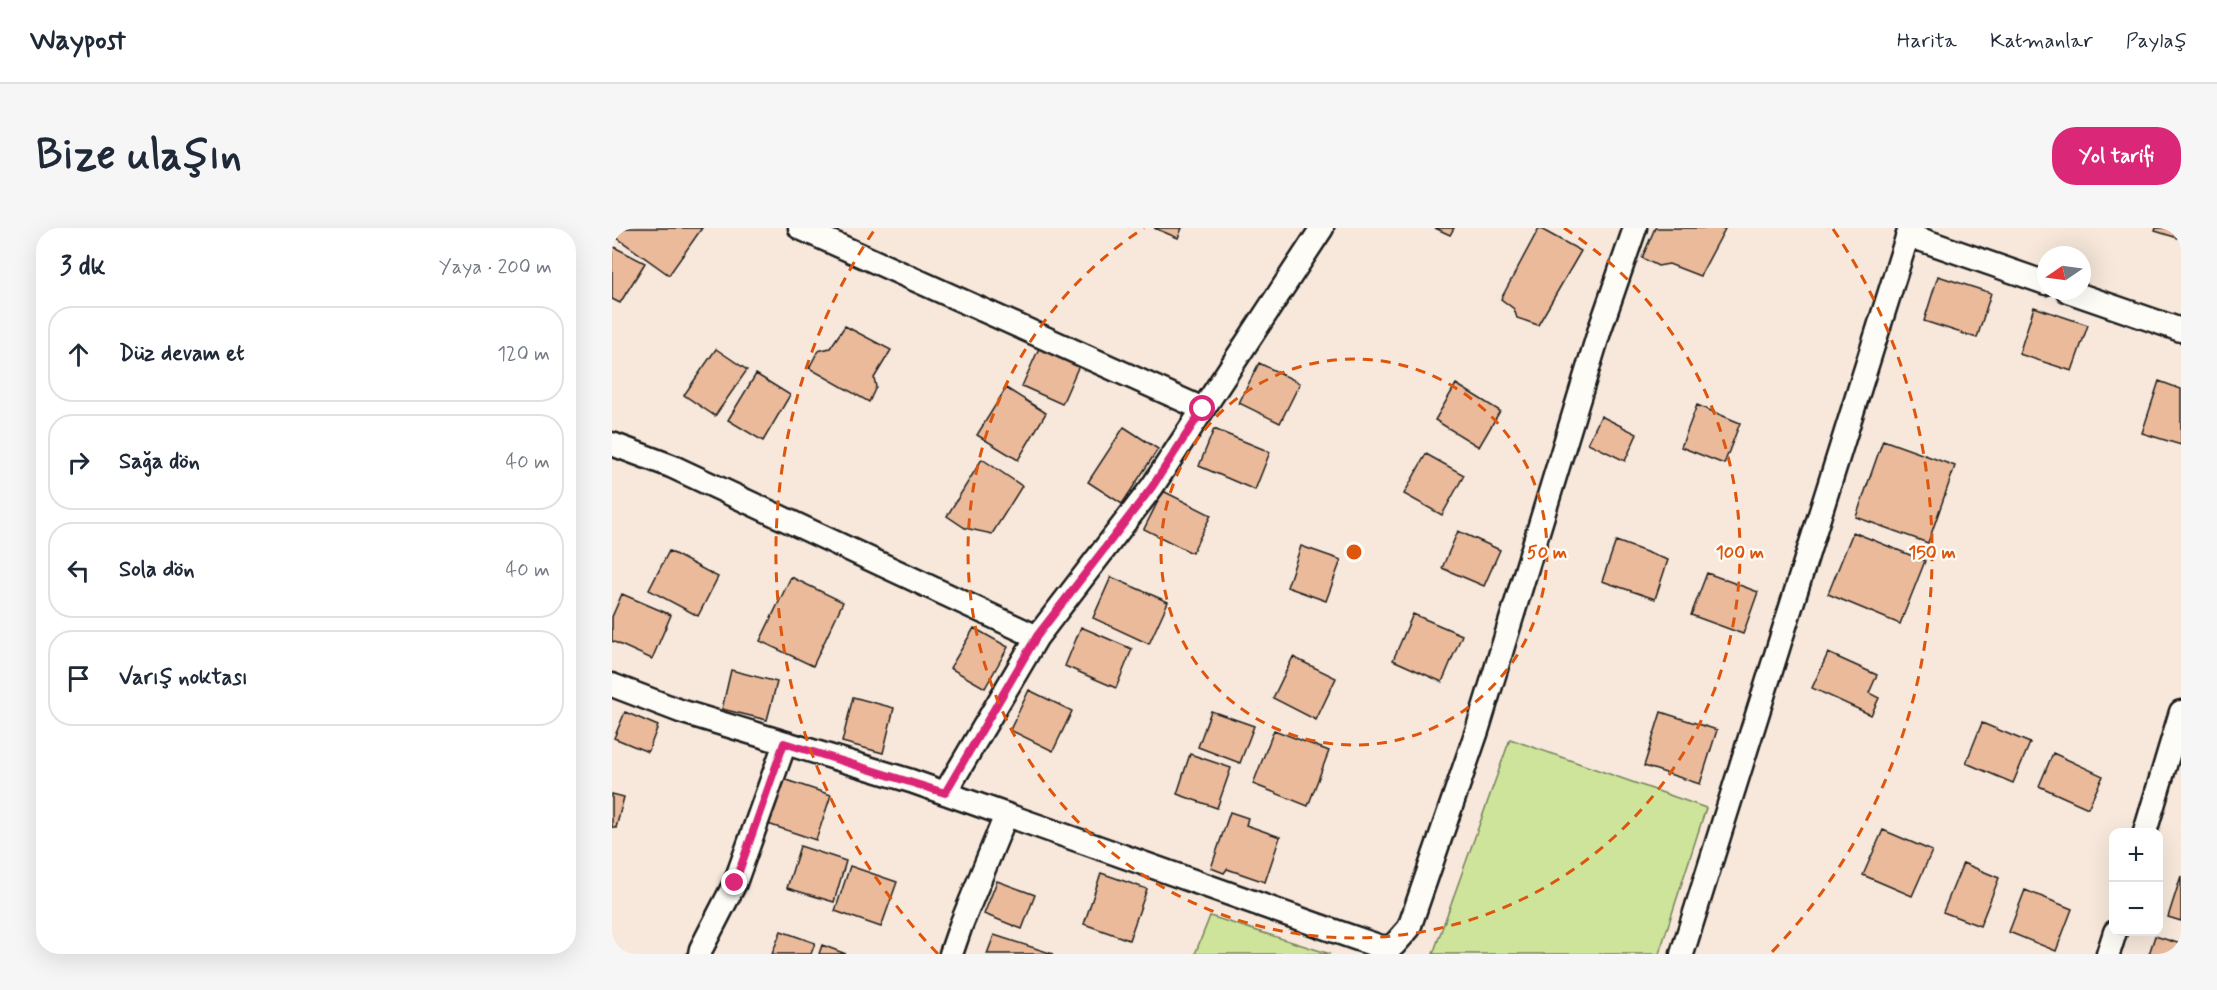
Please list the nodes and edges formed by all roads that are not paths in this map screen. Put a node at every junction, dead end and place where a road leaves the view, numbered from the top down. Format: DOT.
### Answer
graph roads {
  1 [pos="800,228"];
  2 [pos="1322,228"];
  3 [pos="1635,228"];
  4 [pos="1909,231"];
  5 [pos="2037,280"];
  6 [pos="2091,299"];
  7 [pos="2181,330"];
  8 [pos="1203,409"];
  9 [pos="612,444"];
  10 [pos="1037,636"];
  11 [pos="612,685"];
  12 [pos="2181,712"];
  13 [pos="784,743"];
  14 [pos="945,793"];
  15 [pos="1006,815"];
  16 [pos="2146,828"];
  17 [pos="2114,936"];
  18 [pos="1685,953"];
  19 [pos="700,954"];
  20 [pos="951,954"];
  21 [pos="2108,954"];
  1 -- 8 [label="street"];
  2 -- 8 [label="street"];
  3 -- 15 [label="street"];
  4 -- 5 [label="street"];
  4 -- 18 [label="street"];
  6 -- 7 [label="street"];
  8 -- 10 [label="street"];
  9 -- 10 [label="street"];
  10 -- 14 [label="street"];
  11 -- 13 [label="street"];
  12 -- 16 [label="street"];
  13 -- 14 [label="street"];
  13 -- 19 [label="street"];
  14 -- 15 [label="street"];
  15 -- 20 [label="street"];
  17 -- 21 [label="street"];
}
